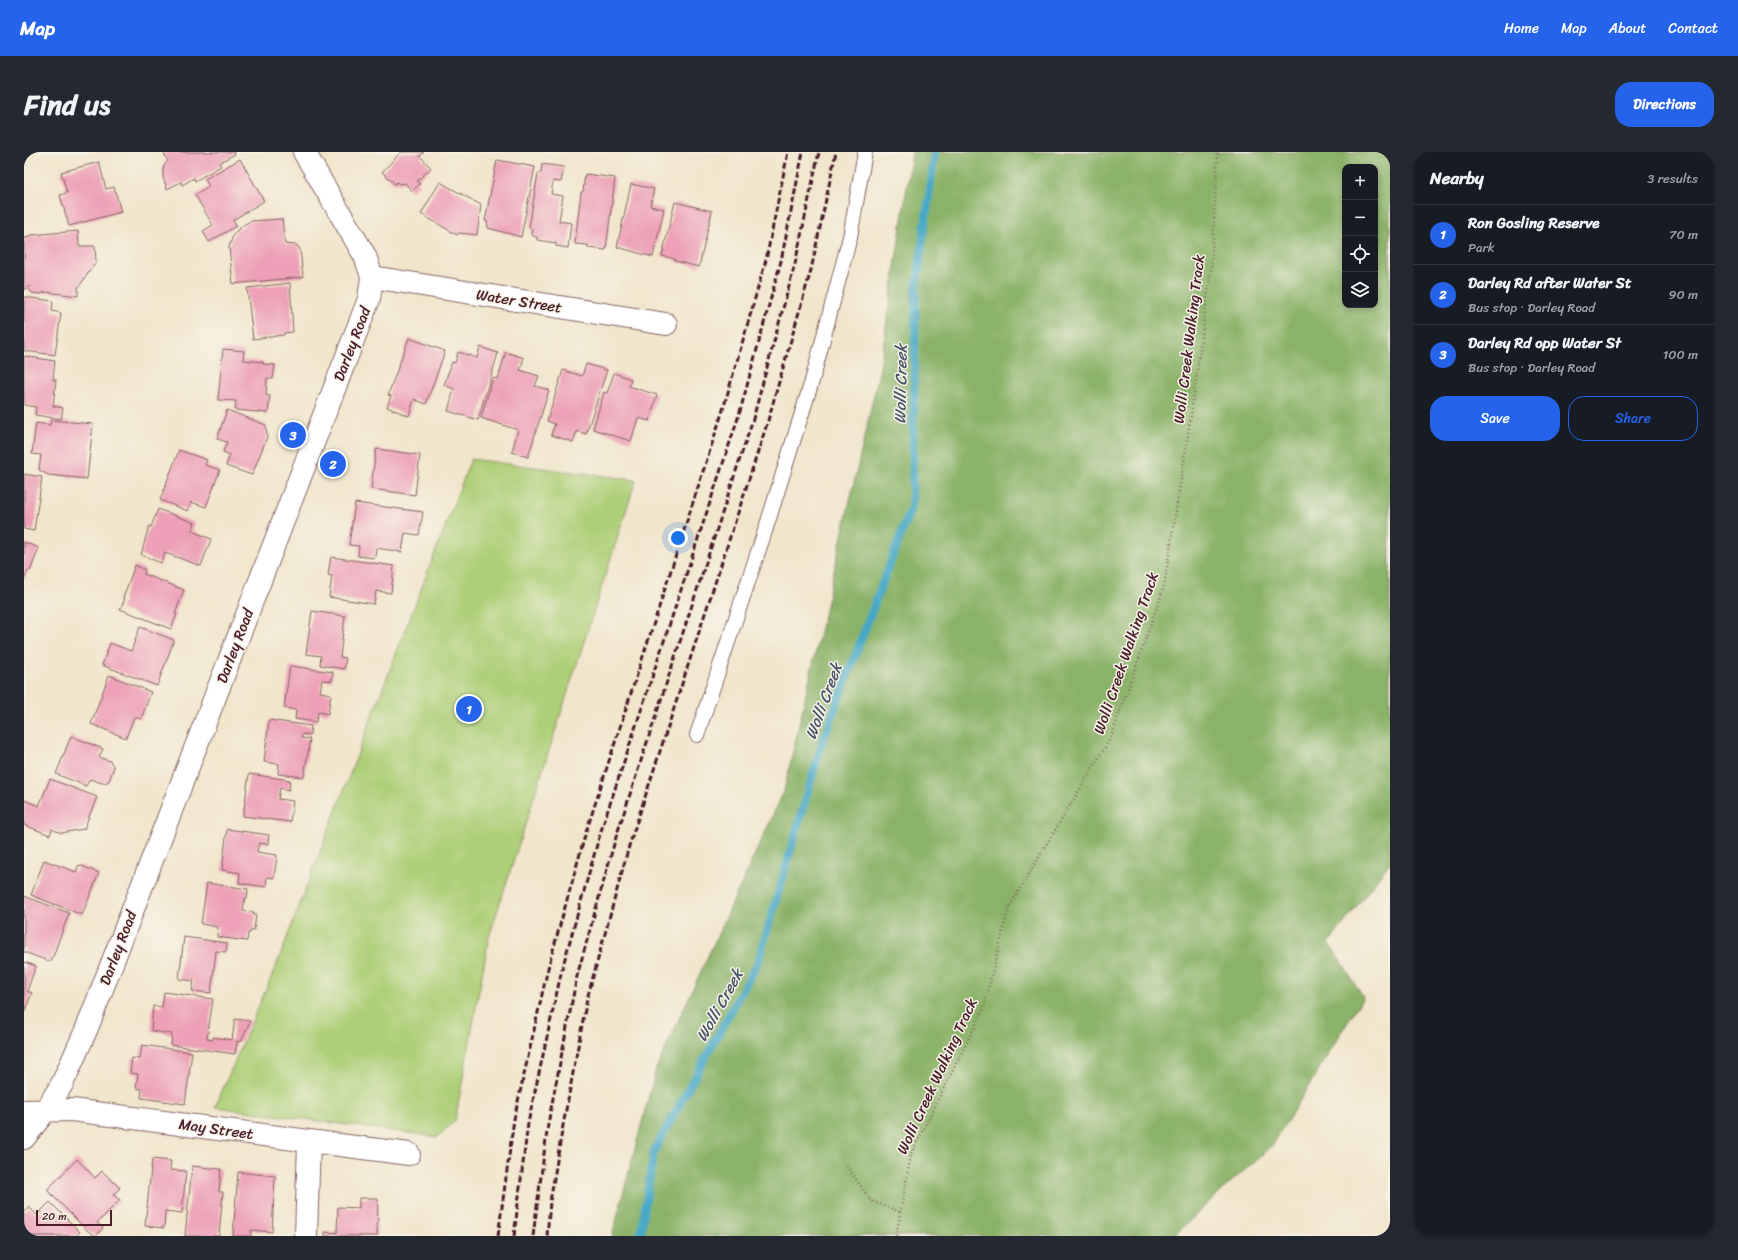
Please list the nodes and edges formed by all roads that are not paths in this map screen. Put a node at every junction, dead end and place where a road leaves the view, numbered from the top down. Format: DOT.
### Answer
graph roads {
  1 [pos="304,152"];
  2 [pos="865,152"];
  3 [pos="372,277"];
  4 [pos="666,324"];
  5 [pos="697,735"];
  6 [pos="46,1110"];
  7 [pos="24,1111"];
  8 [pos="24,1138"];
  9 [pos="309,1142"];
  10 [pos="409,1154"];
  11 [pos="306,1236"];
  1 -- 3 [label="street, Darley Road"];
  2 -- 5 [label="lane"];
  3 -- 4 [label="street, Water Street"];
  3 -- 6 [label="street, Darley Road"];
  6 -- 7 [label="street, May Street"];
  6 -- 8 [label="street, Darley Road"];
  6 -- 9 [label="street, May Street"];
  9 -- 10 [label="street, May Street"];
  9 -- 11 [label="street"];
}
